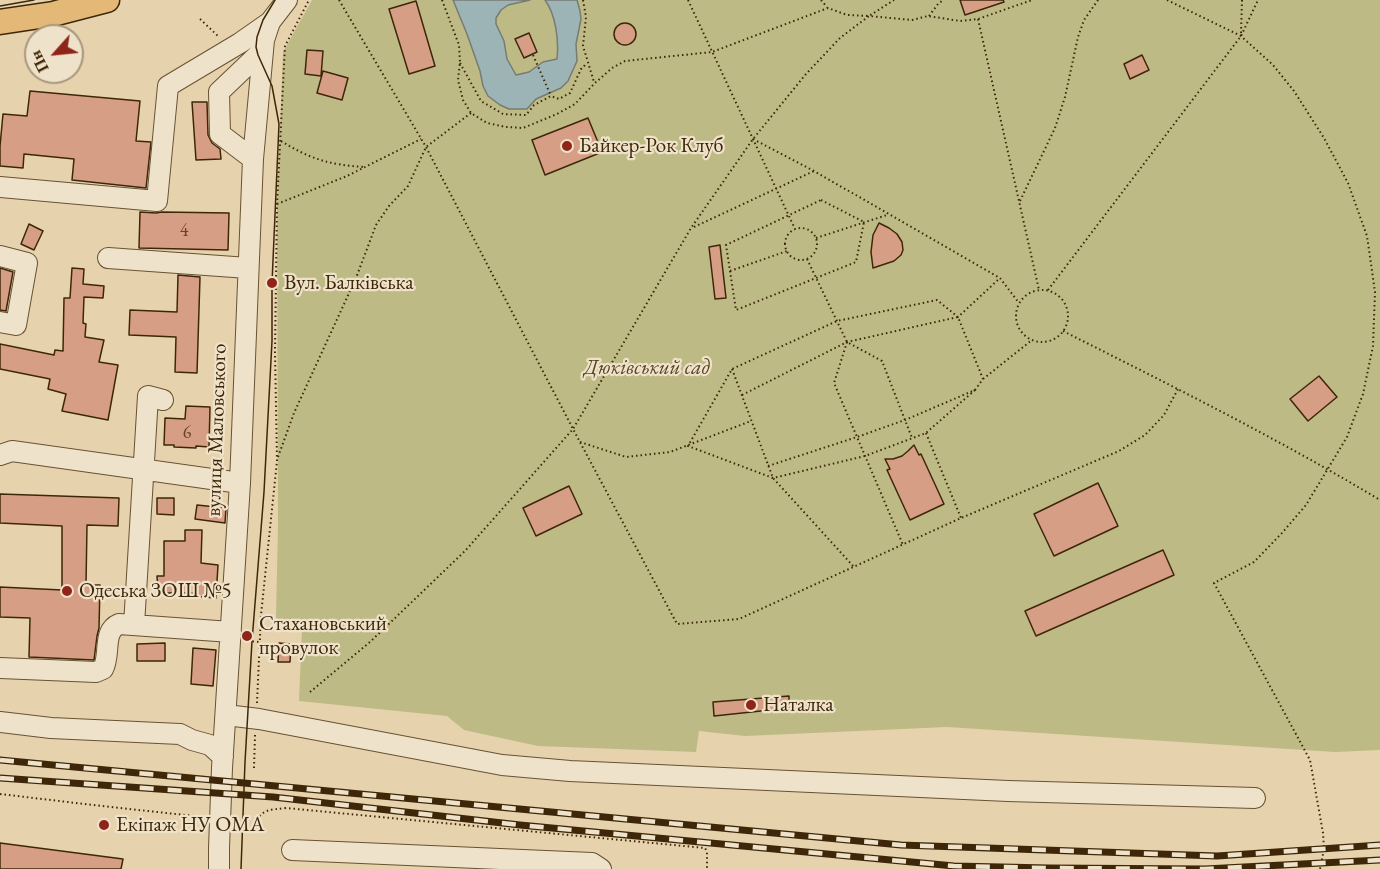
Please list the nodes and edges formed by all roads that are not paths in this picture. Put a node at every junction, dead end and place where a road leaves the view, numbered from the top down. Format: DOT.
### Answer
graph roads {
  1 [pos="107,0"];
  2 [pos="287,0"];
  3 [pos="0,22"];
  4 [pos="270,22"];
  5 [pos="262,51"];
  6 [pos="253,159"];
  7 [pos="0,187"];
  8 [pos="0,256"];
  9 [pos="108,258"];
  10 [pos="248,268"];
  11 [pos="0,322"];
  12 [pos="163,400"];
  13 [pos="0,455"];
  14 [pos="144,469"];
  15 [pos="240,483"];
  16 [pos="134,625"];
  17 [pos="231,632"];
  18 [pos="0,668"];
  19 [pos="226,715"];
  20 [pos="0,722"];
  21 [pos="223,757"];
  22 [pos="1255,798"];
  23 [pos="292,850"];
  24 [pos="219,869"];
  25 [pos="601,869"];
  1 -- 3 [label="main road"];
  2 -- 4 [label="street, вулиця Маловського"];
  4 -- 5 [label="street, вулиця Маловського"];
  4 -- 7 [label="street"];
  5 -- 6 [label="street, вулиця Маловського"];
  5 -- 6 [label="street"];
  6 -- 10 [label="street, вулиця Маловського"];
  8 -- 11 [label="street"];
  9 -- 10 [label="street"];
  10 -- 15 [label="street, вулиця Маловського"];
  12 -- 14 [label="street"];
  13 -- 14 [label="street"];
  14 -- 15 [label="street"];
  14 -- 16 [label="street"];
  15 -- 17 [label="street, вулиця Маловського"];
  16 -- 17 [label="street"];
  16 -- 18 [label="street"];
  17 -- 19 [label="street, вулиця Маловського"];
  19 -- 21 [label="street, вулиця Маловського"];
  19 -- 22 [label="street"];
  20 -- 21 [label="street"];
  21 -- 24 [label="street, вулиця Маловського"];
  23 -- 25 [label="street"];
}
